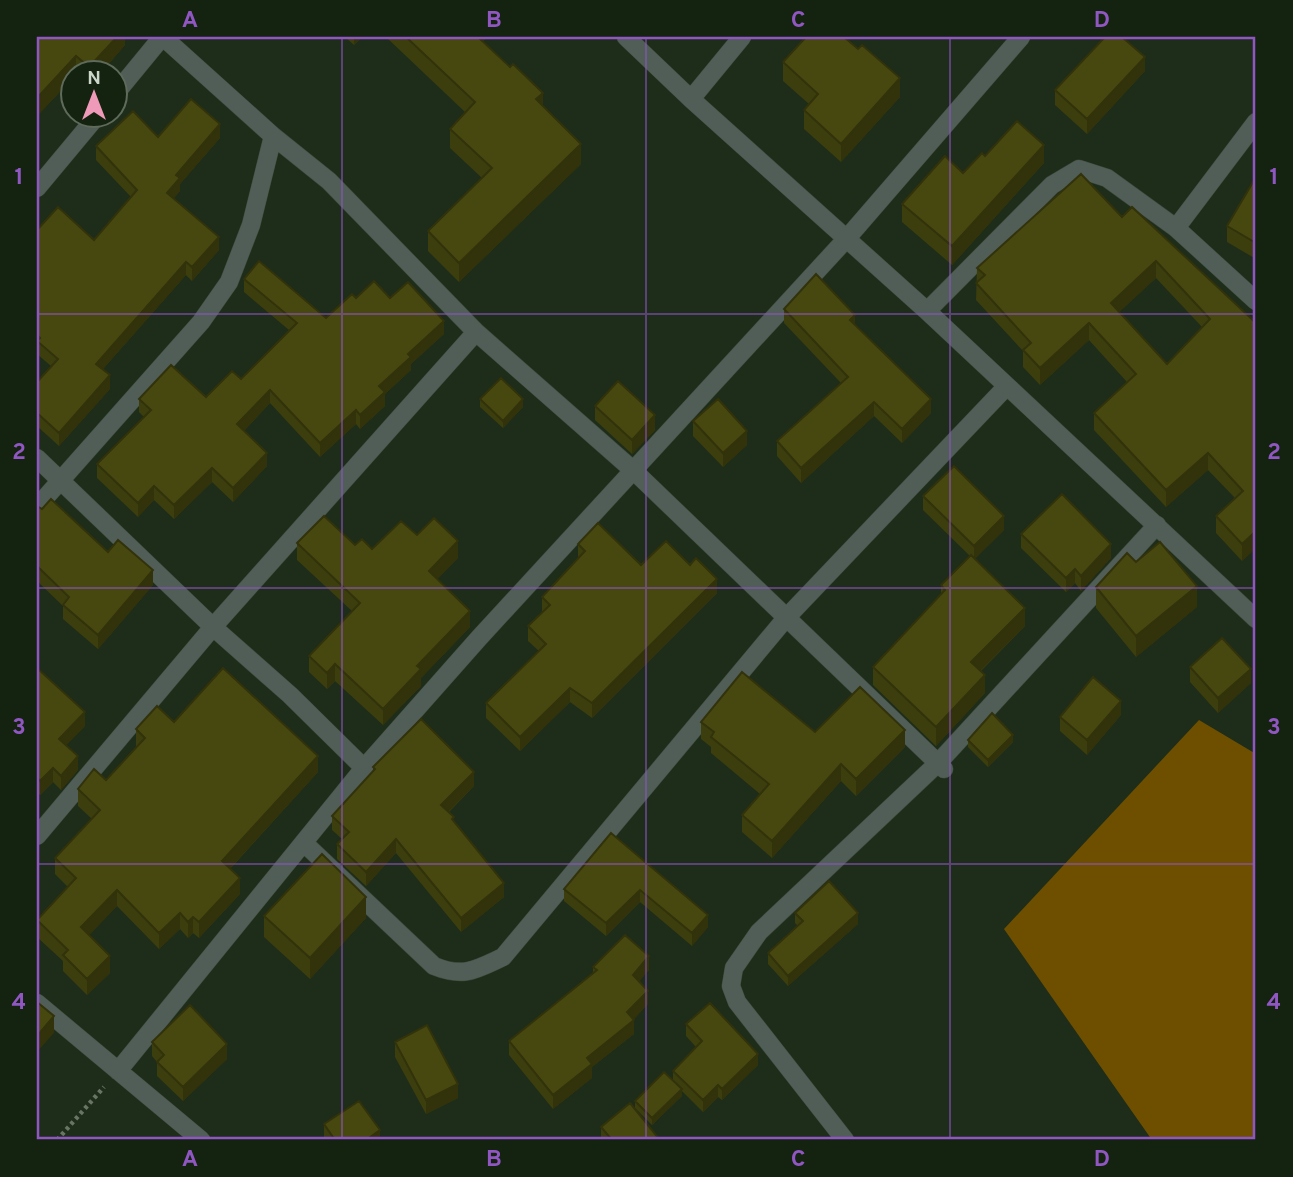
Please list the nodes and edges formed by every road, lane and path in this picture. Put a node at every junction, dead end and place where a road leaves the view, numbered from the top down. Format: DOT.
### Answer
graph roads {
  1 [pos="163,37"];
  2 [pos="626,37"];
  3 [pos="742,37"];
  4 [pos="1021,37"];
  5 [pos="130,76"];
  6 [pos="691,100"];
  7 [pos="1256,122"];
  8 [pos="85,130"];
  9 [pos="274,136"];
  10 [pos="37,188"];
  11 [pos="1176,228"];
  12 [pos="848,237"];
  13 [pos="1256,301"];
  14 [pos="927,311"];
  15 [pos="476,332"];
  16 [pos="1007,386"];
  17 [pos="37,458"];
  18 [pos="634,471"];
  19 [pos="61,479"];
  20 [pos="37,507"];
  21 [pos="1157,525"];
  22 [pos="786,618"];
  23 [pos="1256,618"];
  24 [pos="213,628"];
  25 [pos="941,766"];
  26 [pos="364,768"];
  27 [pos="37,836"];
  28 [pos="304,843"];
  29 [pos="37,1003"];
  30 [pos="118,1071"];
  31 [pos="57,1140"];
  32 [pos="201,1140"];
  33 [pos="845,1140"];
  1 -- 5 [label="street"];
  1 -- 9 [label="street"];
  2 -- 6 [label="street"];
  3 -- 6 [label="street"];
  4 -- 12 [label="street"];
  6 -- 12 [label="street"];
  7 -- 11 [label="street"];
  8 -- 10 [label="street"];
  9 -- 15 [label="street"];
  9 -- 19 [label="street"];
  11 -- 13 [label="street"];
  11 -- 14 [label="street"];
  12 -- 14 [label="street"];
  12 -- 18 [label="street"];
  14 -- 16 [label="street"];
  15 -- 18 [label="street"];
  15 -- 24 [label="street"];
  16 -- 21 [label="street"];
  16 -- 22 [label="street"];
  17 -- 19 [label="street"];
  18 -- 22 [label="street"];
  18 -- 26 [label="street"];
  19 -- 20 [label="street"];
  19 -- 24 [label="street"];
  21 -- 23 [label="street"];
  21 -- 25 [label="street"];
  22 -- 25 [label="street"];
  22 -- 28 [label="street"];
  24 -- 26 [label="street"];
  24 -- 27 [label="street"];
  25 -- 33 [label="street"];
  26 -- 28 [label="street"];
  28 -- 30 [label="street"];
  29 -- 30 [label="street"];
  30 -- 31 [label="path"];
  30 -- 32 [label="street"];
}
